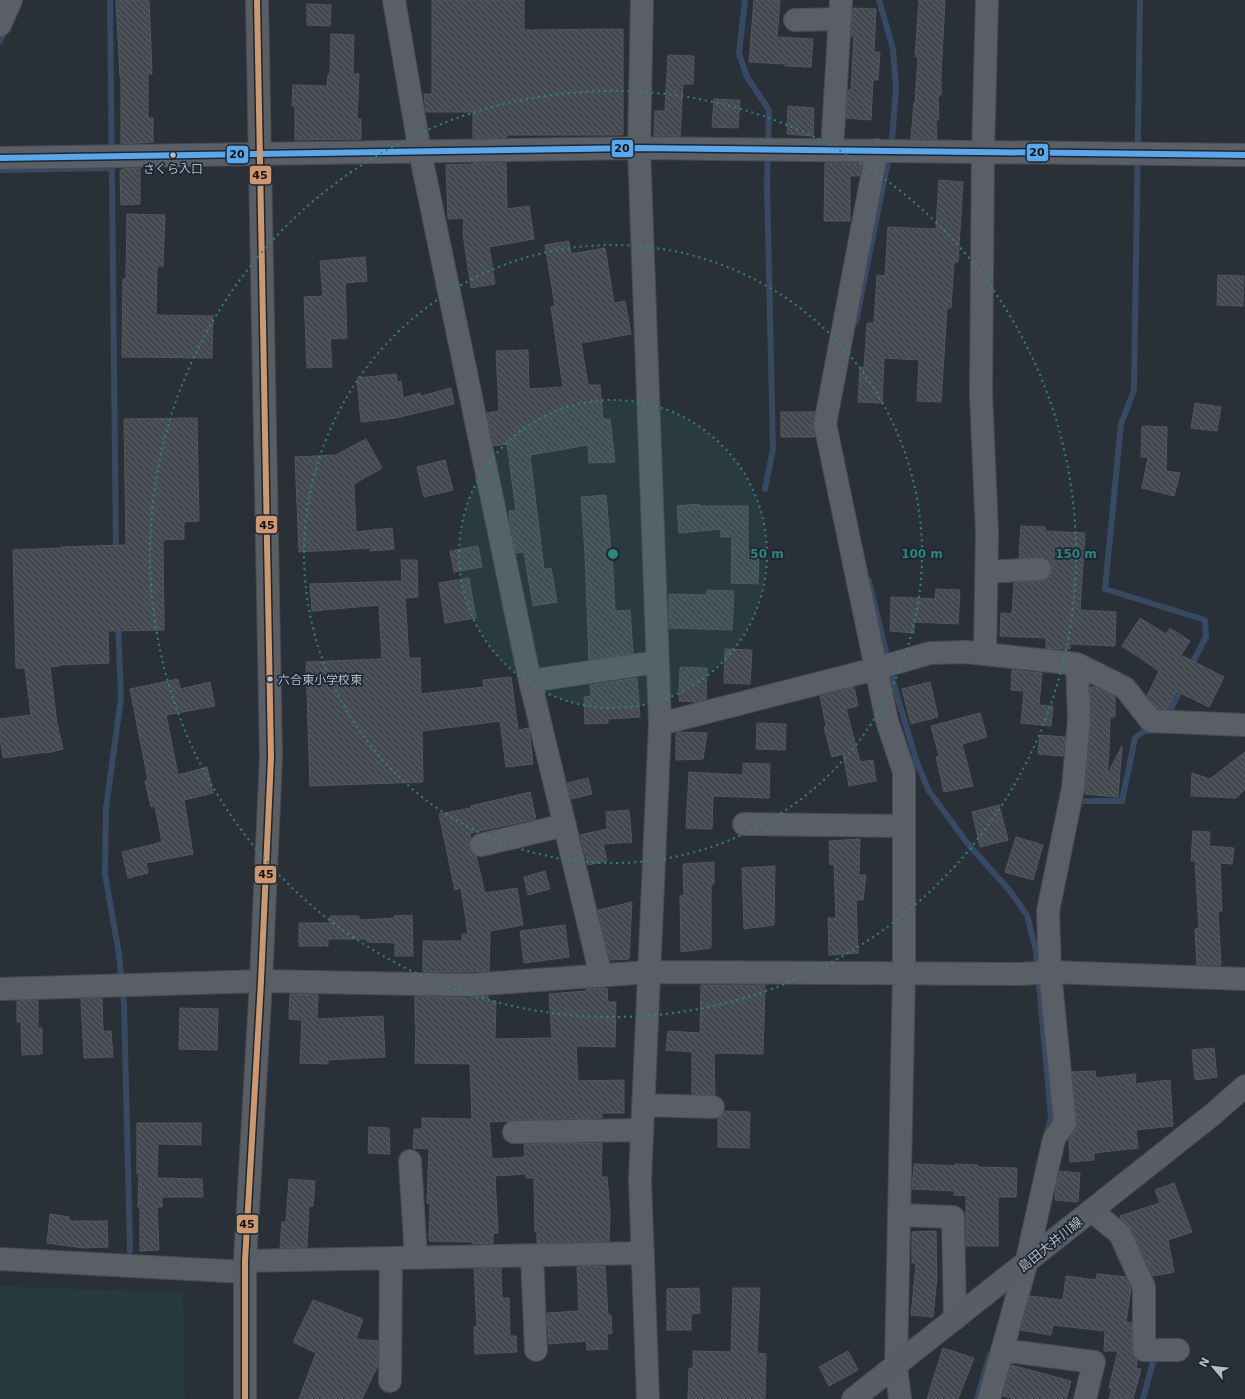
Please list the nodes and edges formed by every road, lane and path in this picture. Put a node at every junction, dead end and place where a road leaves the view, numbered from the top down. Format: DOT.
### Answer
graph roads {
  1 [pos="11,0"];
  2 [pos="257,0"];
  3 [pos="394,0"];
  4 [pos="642,0"];
  5 [pos="987,0"];
  6 [pos="840,10"];
  7 [pos="795,20"];
  8 [pos="0,25"];
  9 [pos="639,148"];
  10 [pos="832,150"];
  11 [pos="877,150"];
  12 [pos="420,152"];
  13 [pos="982,152"];
  14 [pos="260,154"];
  15 [pos="1245,155"];
  16 [pos="0,158"];
  17 [pos="1040,569"];
  18 [pos="987,572"];
  19 [pos="985,653"];
  20 [pos="657,662"];
  21 [pos="1077,664"];
  22 [pos="875,669"];
  23 [pos="530,680"];
  24 [pos="660,724"];
  25 [pos="1245,725"];
  26 [pos="744,824"];
  27 [pos="565,825"];
  28 [pos="904,826"];
  29 [pos="481,844"];
  30 [pos="649,972"];
  31 [pos="1050,972"];
  32 [pos="904,973"];
  33 [pos="601,976"];
  34 [pos="1245,979"];
  35 [pos="261,981"];
  36 [pos="0,989"];
  37 [pos="1245,1086"];
  38 [pos="643,1105"];
  39 [pos="713,1107"];
  40 [pos="642,1130"];
  41 [pos="514,1132"];
  42 [pos="410,1161"];
  43 [pos="1092,1211"];
  44 [pos="899,1215"];
  45 [pos="643,1253"];
  46 [pos="532,1256"];
  47 [pos="391,1258"];
  48 [pos="416,1258"];
  49 [pos="0,1259"];
  50 [pos="1026,1264"];
  51 [pos="245,1266"];
  52 [pos="955,1319"];
  53 [pos="536,1350"];
  54 [pos="1002,1350"];
  55 [pos="1178,1350"];
  56 [pos="896,1366"];
  57 [pos="390,1381"];
  58 [pos="245,1399"];
  59 [pos="648,1399"];
  60 [pos="853,1399"];
  61 [pos="900,1399"];
  62 [pos="989,1399"];
  63 [pos="1085,1399"];
  1 -- 8 [label="street"];
  2 -- 14 [label="street"];
  3 -- 12 [label="street"];
  4 -- 9 [label="street"];
  5 -- 13 [label="street"];
  6 -- 7 [label="street"];
  6 -- 10 [label="street"];
  9 -- 10 [label="street"];
  9 -- 12 [label="street"];
  9 -- 20 [label="street"];
  10 -- 11 [label="street"];
  11 -- 13 [label="street"];
  11 -- 22 [label="street"];
  12 -- 14 [label="street"];
  12 -- 23 [label="street"];
  13 -- 15 [label="street"];
  13 -- 18 [label="street"];
  14 -- 16 [label="street"];
  14 -- 35 [label="street"];
  17 -- 18 [label="street"];
  18 -- 19 [label="street"];
  19 -- 21 [label="street"];
  19 -- 22 [label="street"];
  20 -- 23 [label="street"];
  20 -- 24 [label="street"];
  21 -- 25 [label="street"];
  21 -- 31 [label="street"];
  22 -- 24 [label="street"];
  22 -- 28 [label="street"];
  23 -- 27 [label="street"];
  24 -- 30 [label="street"];
  26 -- 28 [label="street"];
  27 -- 29 [label="street"];
  27 -- 33 [label="street"];
  28 -- 32 [label="street"];
  30 -- 32 [label="street"];
  30 -- 33 [label="street"];
  30 -- 38 [label="street"];
  31 -- 32 [label="street"];
  31 -- 34 [label="street"];
  31 -- 50 [label="street"];
  32 -- 44 [label="street"];
  33 -- 35 [label="street"];
  35 -- 36 [label="street"];
  35 -- 51 [label="street"];
  37 -- 43 [label="street, 島田大井川線"];
  38 -- 39 [label="street"];
  38 -- 40 [label="street"];
  40 -- 41 [label="street"];
  40 -- 45 [label="street"];
  42 -- 48 [label="street"];
  43 -- 50 [label="street, 島田大井川線"];
  43 -- 55 [label="street"];
  44 -- 52 [label="street"];
  44 -- 56 [label="street"];
  45 -- 46 [label="street"];
  45 -- 59 [label="street"];
  46 -- 48 [label="street"];
  46 -- 53 [label="street"];
  47 -- 48 [label="street"];
  47 -- 51 [label="street"];
  47 -- 57 [label="street"];
  49 -- 51 [label="street"];
  50 -- 52 [label="street, 島田大井川線"];
  50 -- 54 [label="street"];
  51 -- 58 [label="street"];
  52 -- 56 [label="street, 島田大井川線"];
  54 -- 62 [label="street"];
  54 -- 63 [label="street"];
  56 -- 60 [label="street, 島田大井川線"];
  56 -- 61 [label="street"];
}
